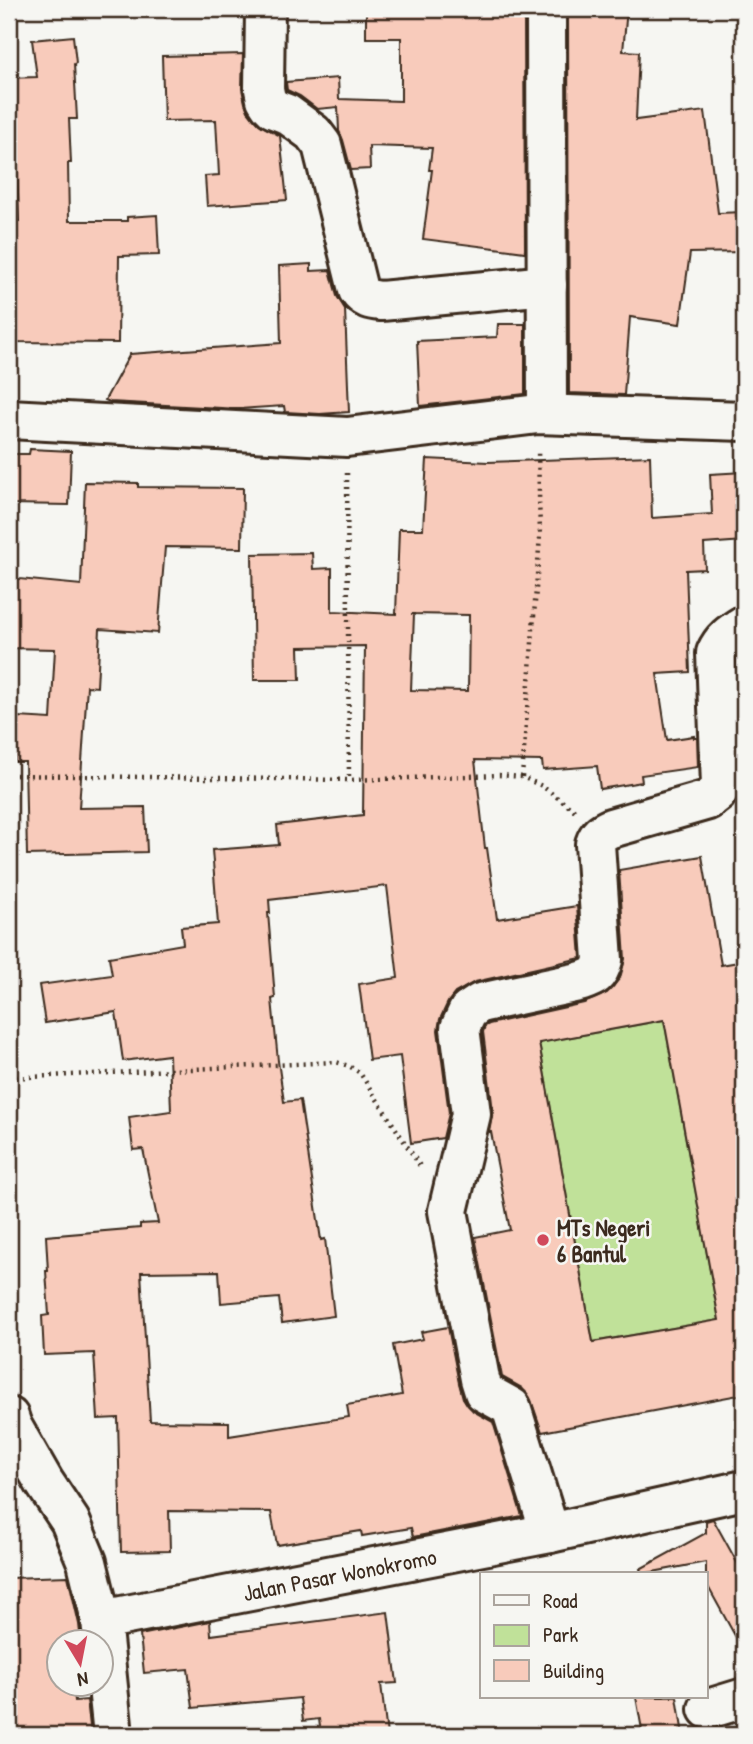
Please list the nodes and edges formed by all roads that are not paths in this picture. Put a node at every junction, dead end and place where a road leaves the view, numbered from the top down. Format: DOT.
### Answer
graph roads {
  1 [pos="265,9"];
  2 [pos="546,9"];
  3 [pos="547,285"];
  4 [pos="542,414"];
  5 [pos="9,419"];
  6 [pos="744,421"];
  7 [pos="744,625"];
  8 [pos="10,1423"];
  9 [pos="743,1494"];
  10 [pos="550,1533"];
  11 [pos="101,1620"];
  12 [pos="744,1698"];
  13 [pos="708,1709"];
  14 [pos="113,1735"];
  1 -- 3 [label="street"];
  2 -- 3 [label="street"];
  3 -- 4 [label="street"];
  4 -- 5 [label="street"];
  4 -- 6 [label="street"];
  7 -- 10 [label="street"];
  8 -- 11 [label="street"];
  9 -- 10 [label="street, Jalan Pasar Wonokromo"];
  10 -- 11 [label="street, Jalan Pasar Wonokromo"];
  11 -- 14 [label="street"];
  12 -- 13 [label="street"];
}
